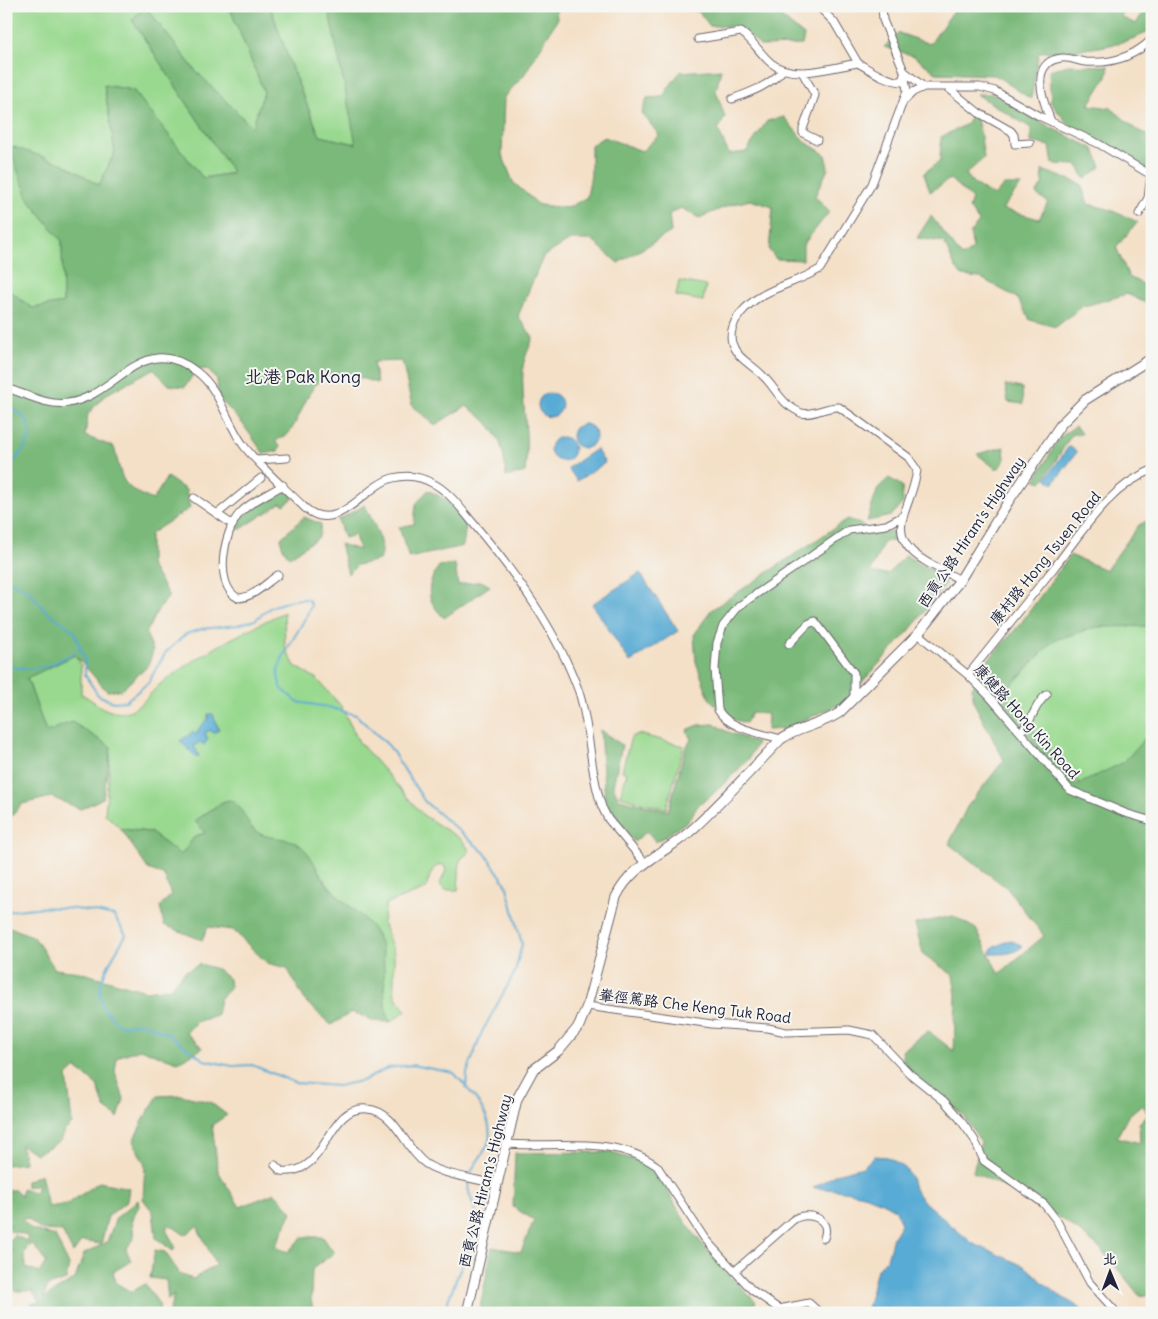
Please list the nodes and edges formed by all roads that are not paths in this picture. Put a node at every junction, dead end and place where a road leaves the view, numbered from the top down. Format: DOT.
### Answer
graph roads {
  1 [pos="818,6"];
  2 [pos="882,6"];
  3 [pos="698,39"];
  4 [pos="1152,39"];
  5 [pos="858,62"];
  6 [pos="783,70"];
  7 [pos="904,71"];
  8 [pos="802,72"];
  9 [pos="924,87"];
  10 [pos="948,87"];
  11 [pos="732,99"];
  12 [pos="905,99"];
  13 [pos="1050,121"];
  14 [pos="817,140"];
  15 [pos="1030,143"];
  16 [pos="1139,214"];
  17 [pos="1152,358"];
  18 [pos="6,388"];
  19 [pos="287,458"];
  20 [pos="257,460"];
  21 [pos="1152,470"];
  22 [pos="261,478"];
  23 [pos="283,485"];
  24 [pos="194,498"];
  25 [pos="217,514"];
  26 [pos="903,516"];
  27 [pos="233,525"];
  28 [pos="278,575"];
  29 [pos="960,580"];
  30 [pos="918,634"];
  31 [pos="789,644"];
  32 [pos="968,675"];
  33 [pos="1047,694"];
  34 [pos="854,698"];
  35 [pos="1020,732"];
  36 [pos="781,739"];
  37 [pos="1152,821"];
  38 [pos="644,862"];
  39 [pos="587,1006"];
  40 [pos="505,1144"];
  41 [pos="275,1165"];
  42 [pos="496,1184"];
  43 [pos="824,1238"];
  44 [pos="735,1271"];
  45 [pos="467,1313"];
  46 [pos="820,1313"];
  47 [pos="1117,1313"];
  1 -- 5 [label="street"];
  2 -- 7 [label="street"];
  3 -- 6 [label="street"];
  4 -- 13 [label="street"];
  5 -- 7 [label="street"];
  5 -- 8 [label="street"];
  6 -- 8 [label="street"];
  6 -- 11 [label="street"];
  7 -- 9 [label="street"];
  7 -- 12 [label="street"];
  8 -- 14 [label="street"];
  9 -- 10 [label="street"];
  9 -- 12 [label="street"];
  10 -- 13 [label="street"];
  10 -- 15 [label="street"];
  12 -- 26 [label="street"];
  13 -- 16 [label="street"];
  17 -- 29 [label="main road, 西貢公路 Hiram's Highway"];
  18 -- 20 [label="street"];
  19 -- 20 [label="street"];
  20 -- 23 [label="street"];
  21 -- 32 [label="street, 康村路 Hong Tsuen Road"];
  22 -- 25 [label="street"];
  23 -- 27 [label="street"];
  23 -- 38 [label="street"];
  24 -- 25 [label="street"];
  25 -- 27 [label="street"];
  26 -- 29 [label="street"];
  26 -- 36 [label="street"];
  27 -- 28 [label="street"];
  29 -- 30 [label="main road, 西貢公路 Hiram's Highway"];
  30 -- 32 [label="street, 康健路 Hong Kin Road"];
  30 -- 34 [label="main road, 西貢公路 Hiram's Highway"];
  31 -- 34 [label="street"];
  32 -- 35 [label="street, 康健路 Hong Kin Road"];
  33 -- 35 [label="street"];
  34 -- 36 [label="main road, 西貢公路 Hiram's Highway"];
  35 -- 37 [label="street, 康健路 Hong Kin Road"];
  36 -- 38 [label="main road, 西貢公路 Hiram's Highway"];
  38 -- 39 [label="main road, 西貢公路 Hiram's Highway"];
  39 -- 40 [label="main road, 西貢公路 Hiram's Highway"];
  39 -- 47 [label="street, 輋徑篤路 Che Keng Tuk Road"];
  40 -- 42 [label="main road, 西貢公路 Hiram's Highway"];
  40 -- 44 [label="street"];
  41 -- 42 [label="street"];
  42 -- 45 [label="main road, 西貢公路 Hiram's Highway"];
  43 -- 44 [label="street"];
  44 -- 46 [label="street"];
}
